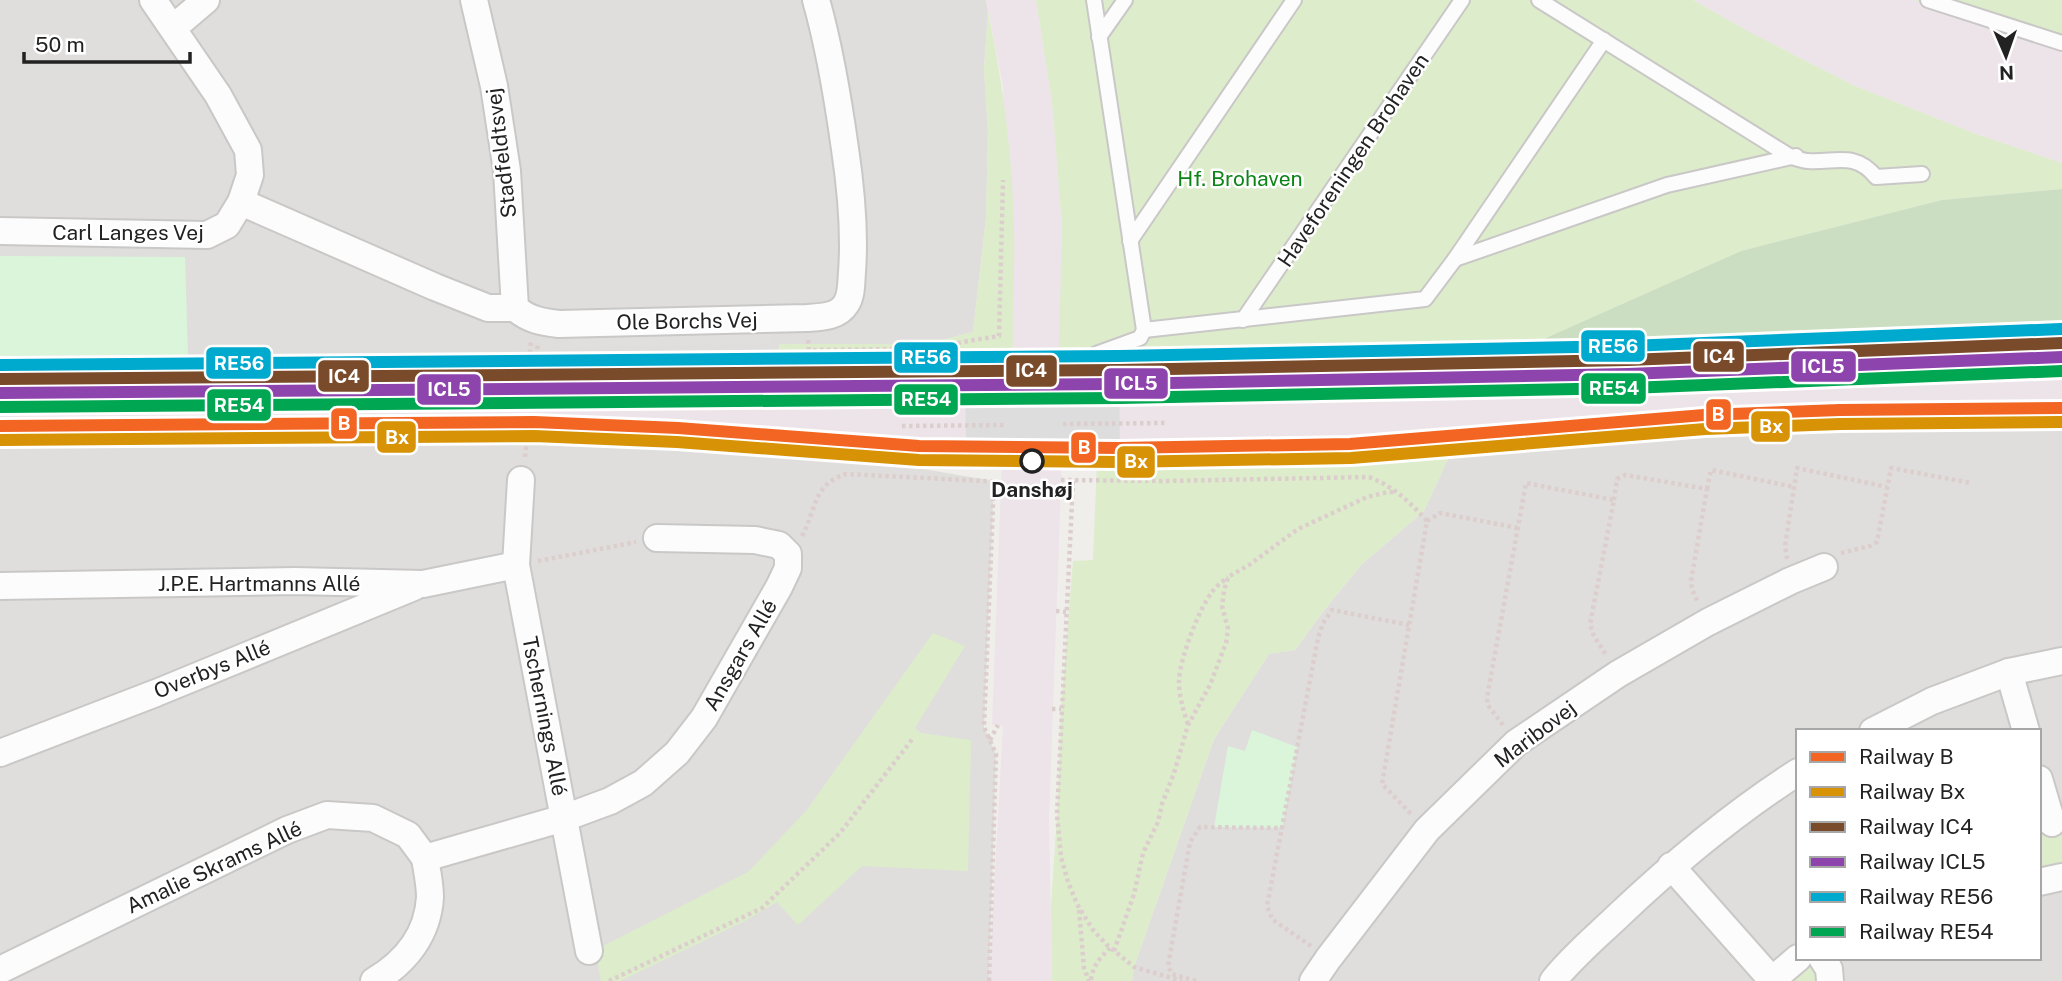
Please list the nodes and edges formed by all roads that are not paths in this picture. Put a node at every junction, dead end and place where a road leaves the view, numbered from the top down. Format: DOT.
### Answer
graph roads {
  1 [pos="153,0"];
  2 [pos="206,0"];
  3 [pos="474,0"];
  4 [pos="816,0"];
  5 [pos="1094,0"];
  6 [pos="1125,0"];
  7 [pos="1294,0"];
  8 [pos="1462,0"];
  9 [pos="1539,0"];
  10 [pos="1927,0"];
  11 [pos="173,28"];
  12 [pos="1100,37"];
  13 [pos="1604,40"];
  14 [pos="2062,43"];
  15 [pos="1811,152"];
  16 [pos="1791,157"];
  17 [pos="1922,174"];
  18 [pos="241,202"];
  19 [pos="0,231"];
  20 [pos="1130,241"];
  21 [pos="1455,259"];
  22 [pos="515,308"];
  23 [pos="1243,320"];
  24 [pos="1144,331"];
  25 [pos="1096,354"];
  26 [pos="521,480"];
  27 [pos="657,538"];
  28 [pos="516,565"];
  29 [pos="1824,567"];
  30 [pos="423,584"];
  31 [pos="0,586"];
  32 [pos="2062,661"];
  33 [pos="2009,672"];
  34 [pos="1877,729"];
  35 [pos="2025,729"];
  36 [pos="0,753"];
  37 [pos="1796,773"];
  38 [pos="2041,786"];
  39 [pos="564,818"];
  40 [pos="2051,823"];
  41 [pos="425,858"];
  42 [pos="1671,866"];
  43 [pos="2062,877"];
  44 [pos="2041,882"];
  45 [pos="589,951"];
  46 [pos="1796,960"];
  47 [pos="1823,960"];
  48 [pos="0,970"];
  49 [pos="374,981"];
  50 [pos="1312,981"];
  51 [pos="1553,981"];
  52 [pos="1771,981"];
  53 [pos="1829,981"];
  1 -- 11 [label="street"];
  2 -- 11 [label="street"];
  3 -- 22 [label="street, Stadfeldtsvej"];
  4 -- 22 [label="street, Ole Borchs Vej"];
  5 -- 12 [label="lane"];
  6 -- 12 [label="lane"];
  7 -- 20 [label="lane"];
  8 -- 23 [label="lane, Haveforeningen Brohaven"];
  9 -- 13 [label="lane"];
  10 -- 14 [label="lane"];
  11 -- 18 [label="street"];
  12 -- 20 [label="lane"];
  13 -- 16 [label="lane"];
  13 -- 21 [label="lane"];
  15 -- 16 [label="lane"];
  16 -- 17 [label="lane"];
  16 -- 21 [label="lane"];
  18 -- 19 [label="street, Carl Langes Vej"];
  18 -- 22 [label="street, Ole Borchs Vej"];
  20 -- 24 [label="lane"];
  21 -- 23 [label="lane"];
  23 -- 24 [label="lane"];
  24 -- 25 [label="lane"];
  26 -- 28 [label="street, Tschernings Allé"];
  27 -- 39 [label="street, Ansgars Allé"];
  28 -- 30 [label="street, J.P.E. Hartmanns Allé"];
  28 -- 39 [label="street, Tschernings Allé"];
  29 -- 50 [label="street, Maribovej"];
  30 -- 31 [label="street, J.P.E. Hartmanns Allé"];
  30 -- 36 [label="street, Overbys Allé"];
  32 -- 33 [label="street"];
  33 -- 34 [label="street"];
  33 -- 35 [label="street"];
  37 -- 42 [label="street"];
  38 -- 40 [label="street"];
  39 -- 41 [label="street, Ansgars Allé"];
  39 -- 45 [label="street, Tschernings Allé"];
  41 -- 48 [label="street, Amalie Skrams Allé"];
  41 -- 49 [label="street"];
  42 -- 51 [label="street"];
  42 -- 52 [label="street"];
  43 -- 44 [label="street"];
  46 -- 52 [label="street"];
  47 -- 53 [label="street"];
}
